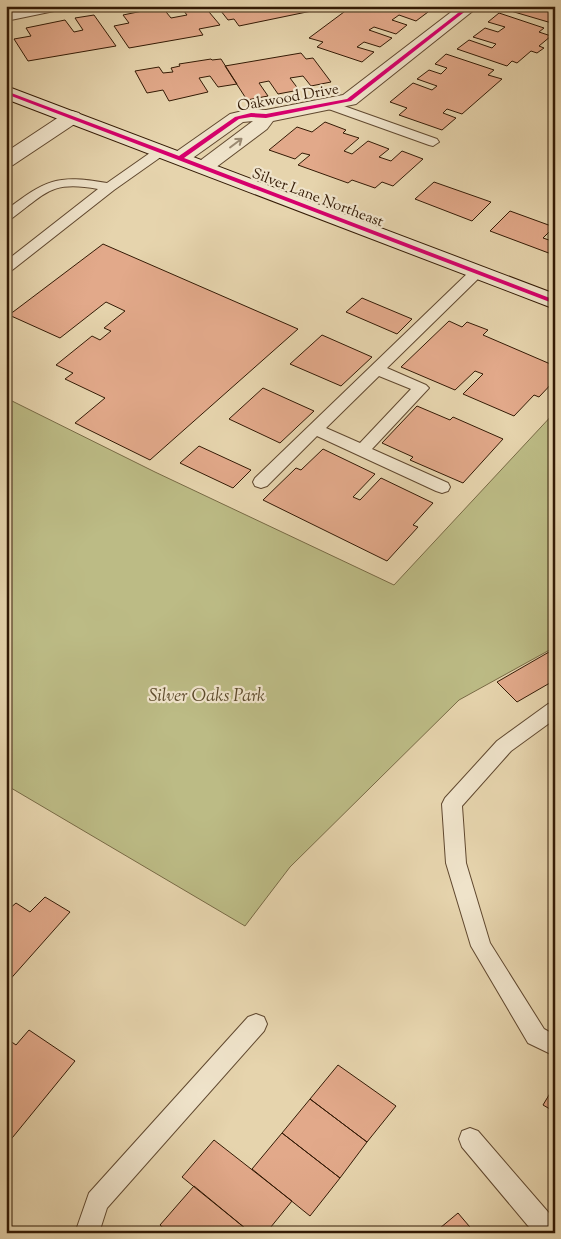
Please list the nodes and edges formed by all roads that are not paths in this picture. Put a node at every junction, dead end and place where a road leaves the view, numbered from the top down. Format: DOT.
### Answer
graph roads {
  1 [pos="53,6"];
  2 [pos="470,6"];
  3 [pos="6,16"];
  4 [pos="6,92"];
  5 [pos="327,104"];
  6 [pos="266,116"];
  7 [pos="72,117"];
  8 [pos="433,142"];
  9 [pos="170,155"];
  10 [pos="6,161"];
  11 [pos="204,168"];
  12 [pos="109,187"];
  13 [pos="6,216"];
  14 [pos="6,268"];
  15 [pos="477,272"];
  16 [pos="555,302"];
  17 [pos="376,369"];
  18 [pos="314,429"];
  19 [pos="362,450"];
  20 [pos="260,482"];
  21 [pos="442,487"];
  22 [pos="555,709"];
  23 [pos="256,1024"];
  24 [pos="555,1046"];
  25 [pos="470,1139"];
  26 [pos="87,1233"];
  27 [pos="550,1233"];
  1 -- 3 [label="street"];
  2 -- 5 [label="street, Oakwood Drive"];
  4 -- 7 [label="street, Silver Lane Northeast"];
  5 -- 6 [label="street, Oakwood Drive"];
  5 -- 8 [label="lane"];
  6 -- 9 [label="street, Oakwood Drive"];
  11 -- 6 [label="street, Oakwood Drive, one-way"];
  7 -- 9 [label="street, Silver Lane Northeast"];
  7 -- 10 [label="street"];
  9 -- 11 [label="street, Silver Lane Northeast"];
  9 -- 12 [label="lane"];
  11 -- 15 [label="street, Silver Lane Northeast"];
  12 -- 13 [label="lane"];
  12 -- 14 [label="lane"];
  15 -- 16 [label="street, Silver Lane Northeast"];
  15 -- 17 [label="lane"];
  17 -- 18 [label="lane"];
  17 -- 19 [label="lane"];
  18 -- 19 [label="lane"];
  18 -- 20 [label="lane"];
  19 -- 21 [label="lane"];
  22 -- 24 [label="lane"];
  23 -- 26 [label="lane"];
  25 -- 27 [label="lane"];
}
